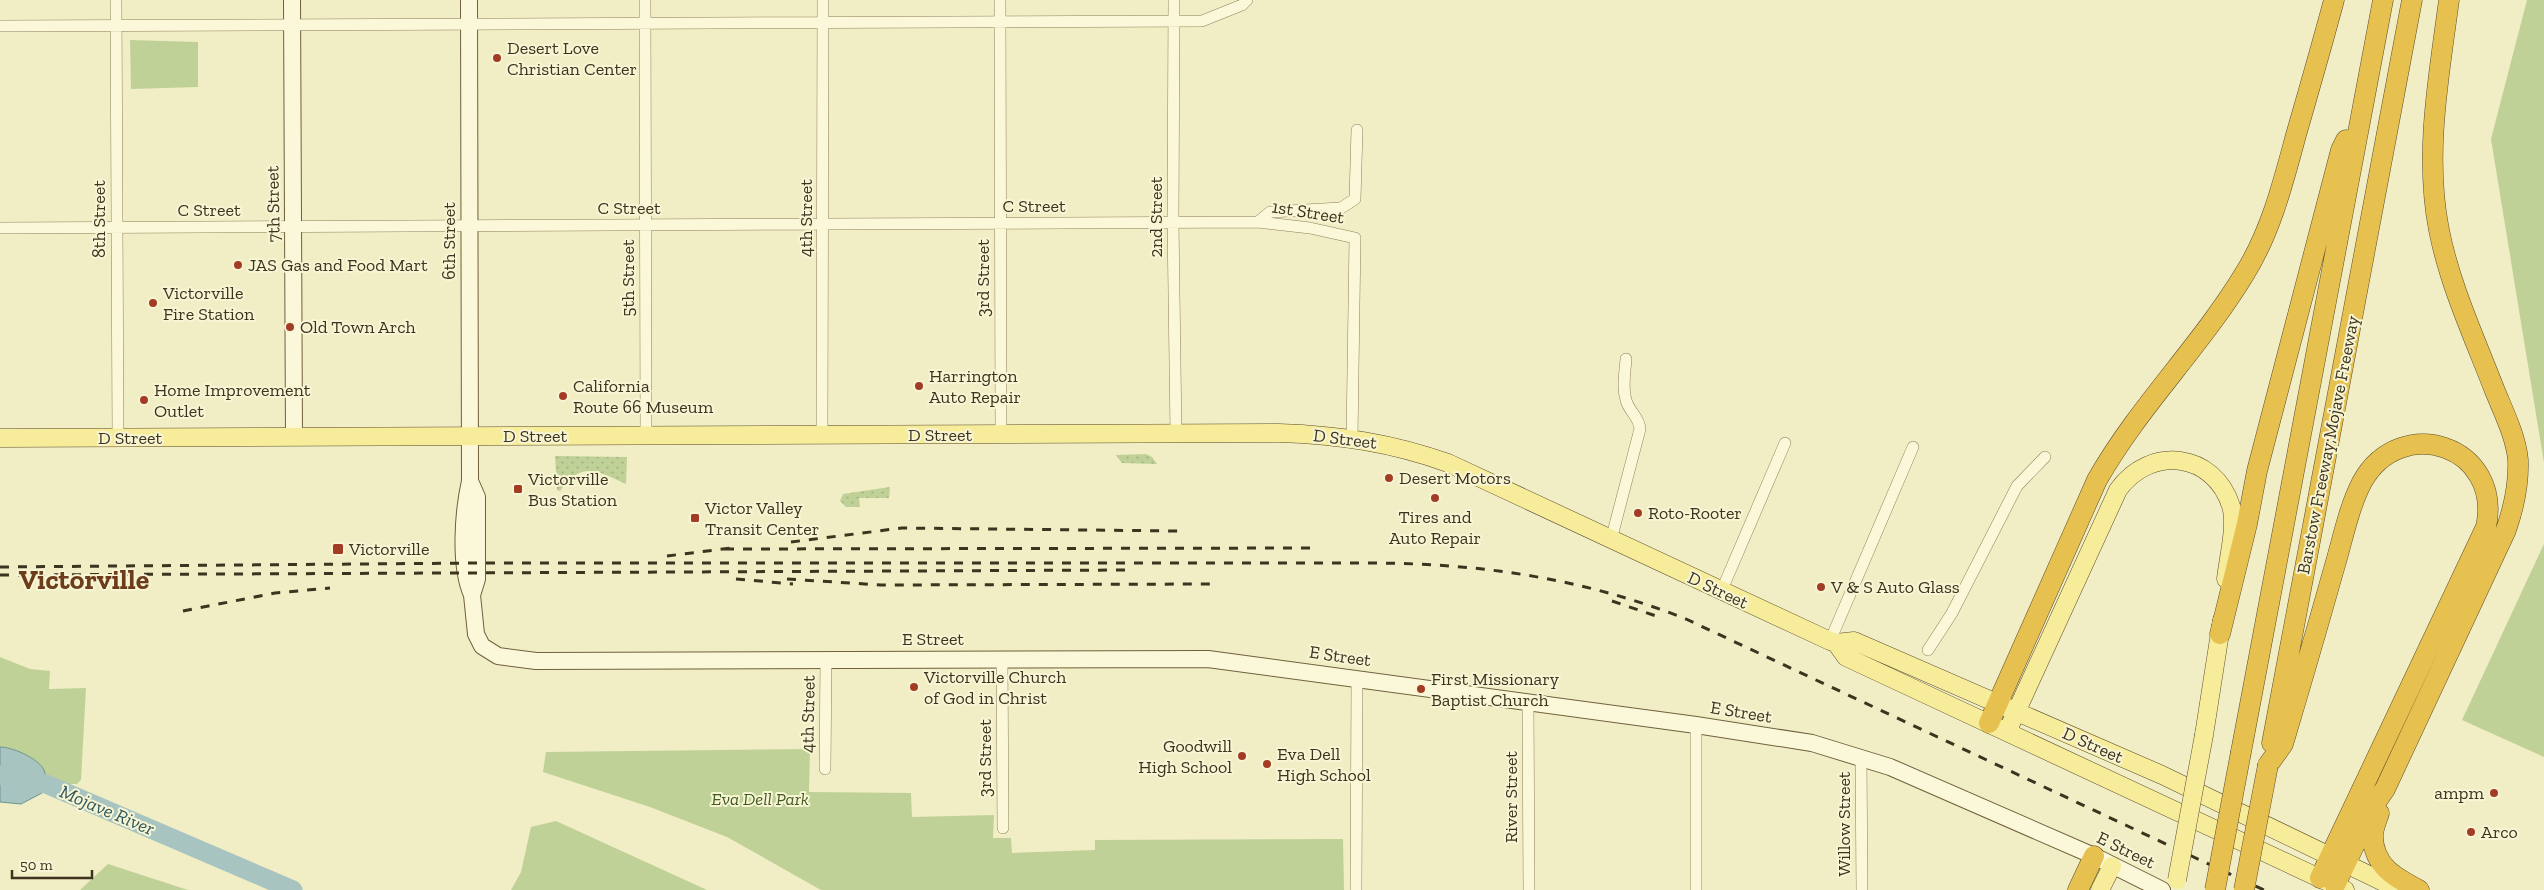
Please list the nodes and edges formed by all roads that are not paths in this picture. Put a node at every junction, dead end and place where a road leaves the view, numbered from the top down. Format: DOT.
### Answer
graph roads {
  1 [pos="116,0"];
  2 [pos="292,0"];
  3 [pos="469,0"];
  4 [pos="645,0"];
  5 [pos="823,0"];
  6 [pos="1000,0"];
  7 [pos="1174,0"];
  8 [pos="1247,0"];
  9 [pos="2334,0"];
  10 [pos="2382,0"];
  11 [pos="2412,0"];
  12 [pos="2449,0"];
  13 [pos="1174,21"];
  14 [pos="1000,22"];
  15 [pos="823,23"];
  16 [pos="645,24"];
  17 [pos="116,25"];
  18 [pos="469,25"];
  19 [pos="0,26"];
  20 [pos="291,26"];
  21 [pos="2362,110"];
  22 [pos="1357,130"];
  23 [pos="1173,222"];
  24 [pos="1258,222"];
  25 [pos="1000,224"];
  26 [pos="824,225"];
  27 [pos="646,226"];
  28 [pos="116,227"];
  29 [pos="294,227"];
  30 [pos="469,227"];
  31 [pos="0,228"];
  32 [pos="1626,359"];
  33 [pos="1176,434"];
  34 [pos="1001,435"];
  35 [pos="470,436"];
  36 [pos="646,436"];
  37 [pos="822,436"];
  38 [pos="294,437"];
  39 [pos="0,438"];
  40 [pos="118,438"];
  41 [pos="1352,438"];
  42 [pos="1785,443"];
  43 [pos="1913,447"];
  44 [pos="2045,457"];
  45 [pos="1611,540"];
  46 [pos="1721,592"];
  47 [pos="2220,634"];
  48 [pos="1833,642"];
  49 [pos="482,646"];
  50 [pos="1928,650"];
  51 [pos="1002,658"];
  52 [pos="826,659"];
  53 [pos="1357,678"];
  54 [pos="1528,703"];
  55 [pos="1998,703"];
  56 [pos="2016,711"];
  57 [pos="1989,723"];
  58 [pos="1696,725"];
  59 [pos="2007,732"];
  60 [pos="1861,757"];
  61 [pos="2268,765"];
  62 [pos="825,769"];
  63 [pos="2385,789"];
  64 [pos="1003,828"];
  65 [pos="2094,856"];
  66 [pos="2338,859"];
  67 [pos="2112,866"];
  68 [pos="2334,884"];
  69 [pos="1356,890"];
  70 [pos="1529,890"];
  71 [pos="1696,890"];
  72 [pos="1862,890"];
  73 [pos="2078,890"];
  74 [pos="2100,890"];
  75 [pos="2162,890"];
  76 [pos="2175,890"];
  77 [pos="2215,890"];
  78 [pos="2244,890"];
  79 [pos="2400,890"];
  80 [pos="2419,890"];
  1 -- 17 [label="street, 8th Street"];
  2 -- 20 [label="street, 7th Street"];
  3 -- 18 [label="street, 6th Street"];
  4 -- 16 [label="street, 5th Street"];
  5 -- 15 [label="street, 4th Street"];
  6 -- 14 [label="street, 3rd Street"];
  7 -- 13 [label="street, 2nd Street"];
  8 -- 13 [label="street"];
  9 -- 55 [label="highway"];
  10 -- 21 [label="highway, Barstow Freeway;Mojave Freeway"];
  11 -- 61 [label="highway, Barstow Freeway;Mojave Freeway"];
  12 -- 63 [label="highway"];
  13 -- 14 [label="street"];
  13 -- 23 [label="street, 2nd Street"];
  14 -- 15 [label="street"];
  14 -- 25 [label="street, 3rd Street"];
  15 -- 16 [label="street"];
  15 -- 26 [label="street, 4th Street"];
  16 -- 18 [label="street"];
  16 -- 27 [label="street, 5th Street"];
  17 -- 19 [label="street"];
  17 -- 20 [label="street"];
  17 -- 28 [label="street, 8th Street"];
  18 -- 20 [label="street"];
  18 -- 30 [label="street, 6th Street"];
  20 -- 29 [label="street, 7th Street"];
  21 -- 47 [label="highway"];
  21 -- 77 [label="highway, Barstow Freeway;Mojave Freeway, bridge"];
  22 -- 24 [label="street, 1st Street"];
  23 -- 24 [label="street, C Street"];
  23 -- 25 [label="street, C Street"];
  23 -- 33 [label="street, 2nd Street"];
  24 -- 41 [label="street, 1st Street"];
  25 -- 26 [label="street, C Street"];
  25 -- 34 [label="street, 3rd Street"];
  26 -- 27 [label="street, C Street"];
  26 -- 37 [label="street, 4th Street"];
  27 -- 30 [label="street, C Street"];
  27 -- 36 [label="street, 5th Street"];
  28 -- 29 [label="street, C Street"];
  28 -- 31 [label="street, C Street"];
  28 -- 40 [label="street, 8th Street"];
  29 -- 30 [label="street, C Street"];
  29 -- 38 [label="street, 7th Street"];
  30 -- 35 [label="street, 6th Street"];
  32 -- 45 [label="street"];
  33 -- 34 [label="main road, D Street"];
  33 -- 41 [label="main road, D Street"];
  34 -- 37 [label="main road, D Street"];
  35 -- 36 [label="main road, D Street"];
  35 -- 38 [label="main road, D Street"];
  35 -- 49 [label="street, 6th Street"];
  36 -- 37 [label="main road, D Street"];
  38 -- 40 [label="main road, D Street"];
  39 -- 40 [label="main road, D Street"];
  41 -- 45 [label="main road, D Street"];
  42 -- 46 [label="street"];
  43 -- 48 [label="street"];
  44 -- 50 [label="street"];
  45 -- 46 [label="main road, D Street"];
  46 -- 48 [label="main road, D Street"];
  47 -- 56 [label="main road"];
  47 -- 76 [label="main road, bridge"];
  48 -- 55 [label="main road, D Street"];
  48 -- 57 [label="main road, D Street"];
  49 -- 52 [label="street, E Street"];
  51 -- 52 [label="street, E Street"];
  51 -- 53 [label="street, E Street"];
  51 -- 64 [label="street, 3rd Street"];
  52 -- 62 [label="street, 4th Street"];
  53 -- 54 [label="street, E Street"];
  53 -- 69 [label="street"];
  54 -- 58 [label="street, E Street"];
  54 -- 70 [label="street, River Street"];
  55 -- 56 [label="main road, D Street"];
  55 -- 57 [label="highway"];
  56 -- 59 [label="main road"];
  56 -- 66 [label="main road, D Street"];
  57 -- 59 [label="main road, D Street"];
  58 -- 60 [label="street, E Street"];
  58 -- 71 [label="street"];
  59 -- 68 [label="main road, D Street"];
  60 -- 65 [label="street, E Street"];
  60 -- 72 [label="street, Willow Street"];
  61 -- 66 [label="highway"];
  61 -- 78 [label="highway, Barstow Freeway;Mojave Freeway, bridge"];
  63 -- 66 [label="highway"];
  63 -- 80 [label="highway"];
  65 -- 67 [label="street, E Street"];
  65 -- 73 [label="highway"];
  66 -- 68 [label="highway"];
  66 -- 79 [label="main road, D Street"];
  67 -- 74 [label="main road"];
  67 -- 75 [label="street, E Street"];
}
